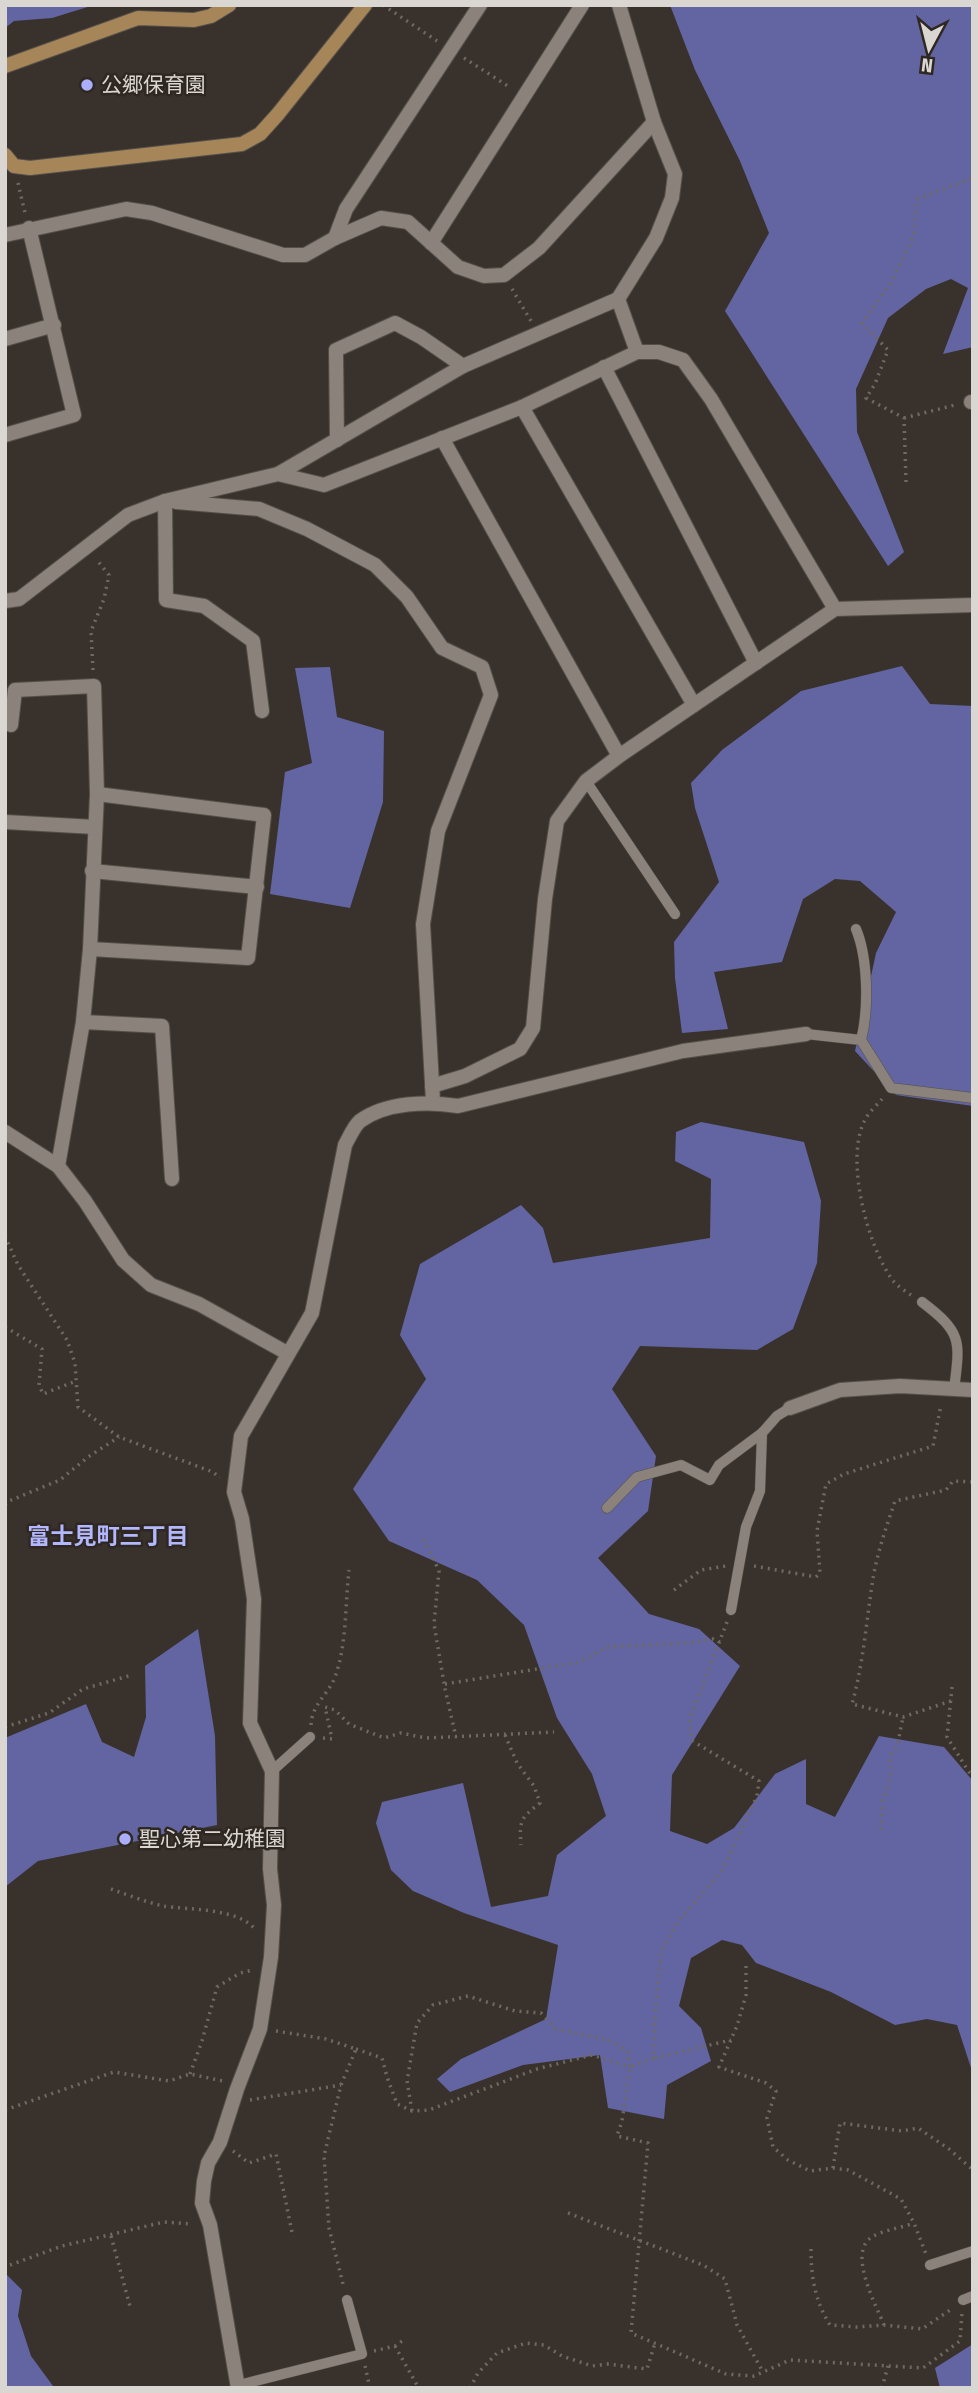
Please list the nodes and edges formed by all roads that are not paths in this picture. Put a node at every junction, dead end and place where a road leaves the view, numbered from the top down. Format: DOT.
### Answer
graph roads {
  1 [pos="229,5"];
  2 [pos="365,5"];
  3 [pos="480,5"];
  4 [pos="582,5"];
  5 [pos="619,5"];
  6 [pos="141,12"];
  7 [pos="5,66"];
  8 [pos="654,122"];
  9 [pos="10,161"];
  10 [pos="29,229"];
  11 [pos="5,235"];
  12 [pos="335,238"];
  13 [pos="431,243"];
  14 [pos="618,299"];
  15 [pos="54,325"];
  16 [pos="5,339"];
  17 [pos="637,352"];
  18 [pos="463,366"];
  19 [pos="604,367"];
  20 [pos="522,407"];
  21 [pos="5,435"];
  22 [pos="442,438"];
  23 [pos="337,440"];
  24 [pos="278,474"];
  25 [pos="164,501"];
  26 [pos="5,601"];
  27 [pos="973,605"];
  28 [pos="835,609"];
  29 [pos="756,663"];
  30 [pos="694,705"];
  31 [pos="262,711"];
  32 [pos="8,725"];
  33 [pos="618,756"];
  34 [pos="586,780"];
  35 [pos="97,794"];
  36 [pos="5,822"];
  37 [pos="95,827"];
  38 [pos="92,871"];
  39 [pos="257,887"];
  40 [pos="675,914"];
  41 [pos="856,929"];
  42 [pos="90,949"];
  43 [pos="83,1022"];
  44 [pos="806,1034"];
  45 [pos="862,1040"];
  46 [pos="432,1086"];
  47 [pos="973,1098"];
  48 [pos="433,1101"];
  49 [pos="5,1132"];
  50 [pos="58,1166"];
  51 [pos="172,1179"];
  52 [pos="922,1302"];
  53 [pos="288,1353"];
  54 [pos="949,1389"];
  55 [pos="973,1390"];
  56 [pos="790,1408"];
  57 [pos="762,1433"];
  58 [pos="607,1508"];
  59 [pos="731,1610"];
  60 [pos="310,1737"];
  61 [pos="272,1772"];
  62 [pos="973,2251"];
  63 [pos="930,2265"];
  64 [pos="347,2300"];
  65 [pos="239,2386"];
  1 -- 6 [label="street"];
  2 -- 9 [label="street"];
  3 -- 12 [label="street"];
  4 -- 13 [label="street"];
  5 -- 8 [label="street"];
  6 -- 7 [label="street"];
  8 -- 13 [label="street"];
  8 -- 14 [label="street"];
  10 -- 11 [label="street"];
  10 -- 12 [label="street"];
  10 -- 15 [label="street"];
  12 -- 13 [label="street"];
  14 -- 17 [label="street"];
  14 -- 18 [label="street"];
  15 -- 16 [label="street"];
  15 -- 21 [label="street"];
  17 -- 19 [label="street"];
  17 -- 28 [label="street"];
  18 -- 23 [label="street"];
  18 -- 23 [label="street"];
  19 -- 20 [label="street"];
  19 -- 29 [label="street"];
  20 -- 22 [label="street"];
  20 -- 30 [label="street"];
  22 -- 24 [label="street"];
  22 -- 33 [label="street"];
  23 -- 24 [label="street"];
  24 -- 25 [label="street"];
  25 -- 26 [label="street"];
  25 -- 31 [label="street"];
  25 -- 46 [label="street"];
  27 -- 28 [label="street"];
  28 -- 29 [label="street"];
  29 -- 30 [label="street"];
  30 -- 33 [label="street"];
  32 -- 35 [label="street"];
  33 -- 34 [label="street"];
  34 -- 40 [label="lane"];
  34 -- 46 [label="street"];
  35 -- 37 [label="street"];
  35 -- 39 [label="street"];
  36 -- 37 [label="street"];
  37 -- 38 [label="street"];
  38 -- 39 [label="street"];
  38 -- 42 [label="street"];
  39 -- 42 [label="street"];
  41 -- 45 [label="lane"];
  42 -- 43 [label="street"];
  43 -- 50 [label="street"];
  43 -- 51 [label="street"];
  44 -- 45 [label="lane"];
  44 -- 48 [label="street"];
  45 -- 47 [label="lane"];
  46 -- 48 [label="street"];
  48 -- 53 [label="street"];
  49 -- 50 [label="street"];
  50 -- 53 [label="street"];
  52 -- 54 [label="lane"];
  53 -- 61 [label="street"];
  54 -- 55 [label="street"];
  54 -- 56 [label="street"];
  56 -- 57 [label="lane"];
  57 -- 58 [label="lane"];
  57 -- 59 [label="lane"];
  60 -- 61 [label="lane"];
  61 -- 65 [label="street"];
  62 -- 63 [label="lane"];
  64 -- 65 [label="lane"];
}
